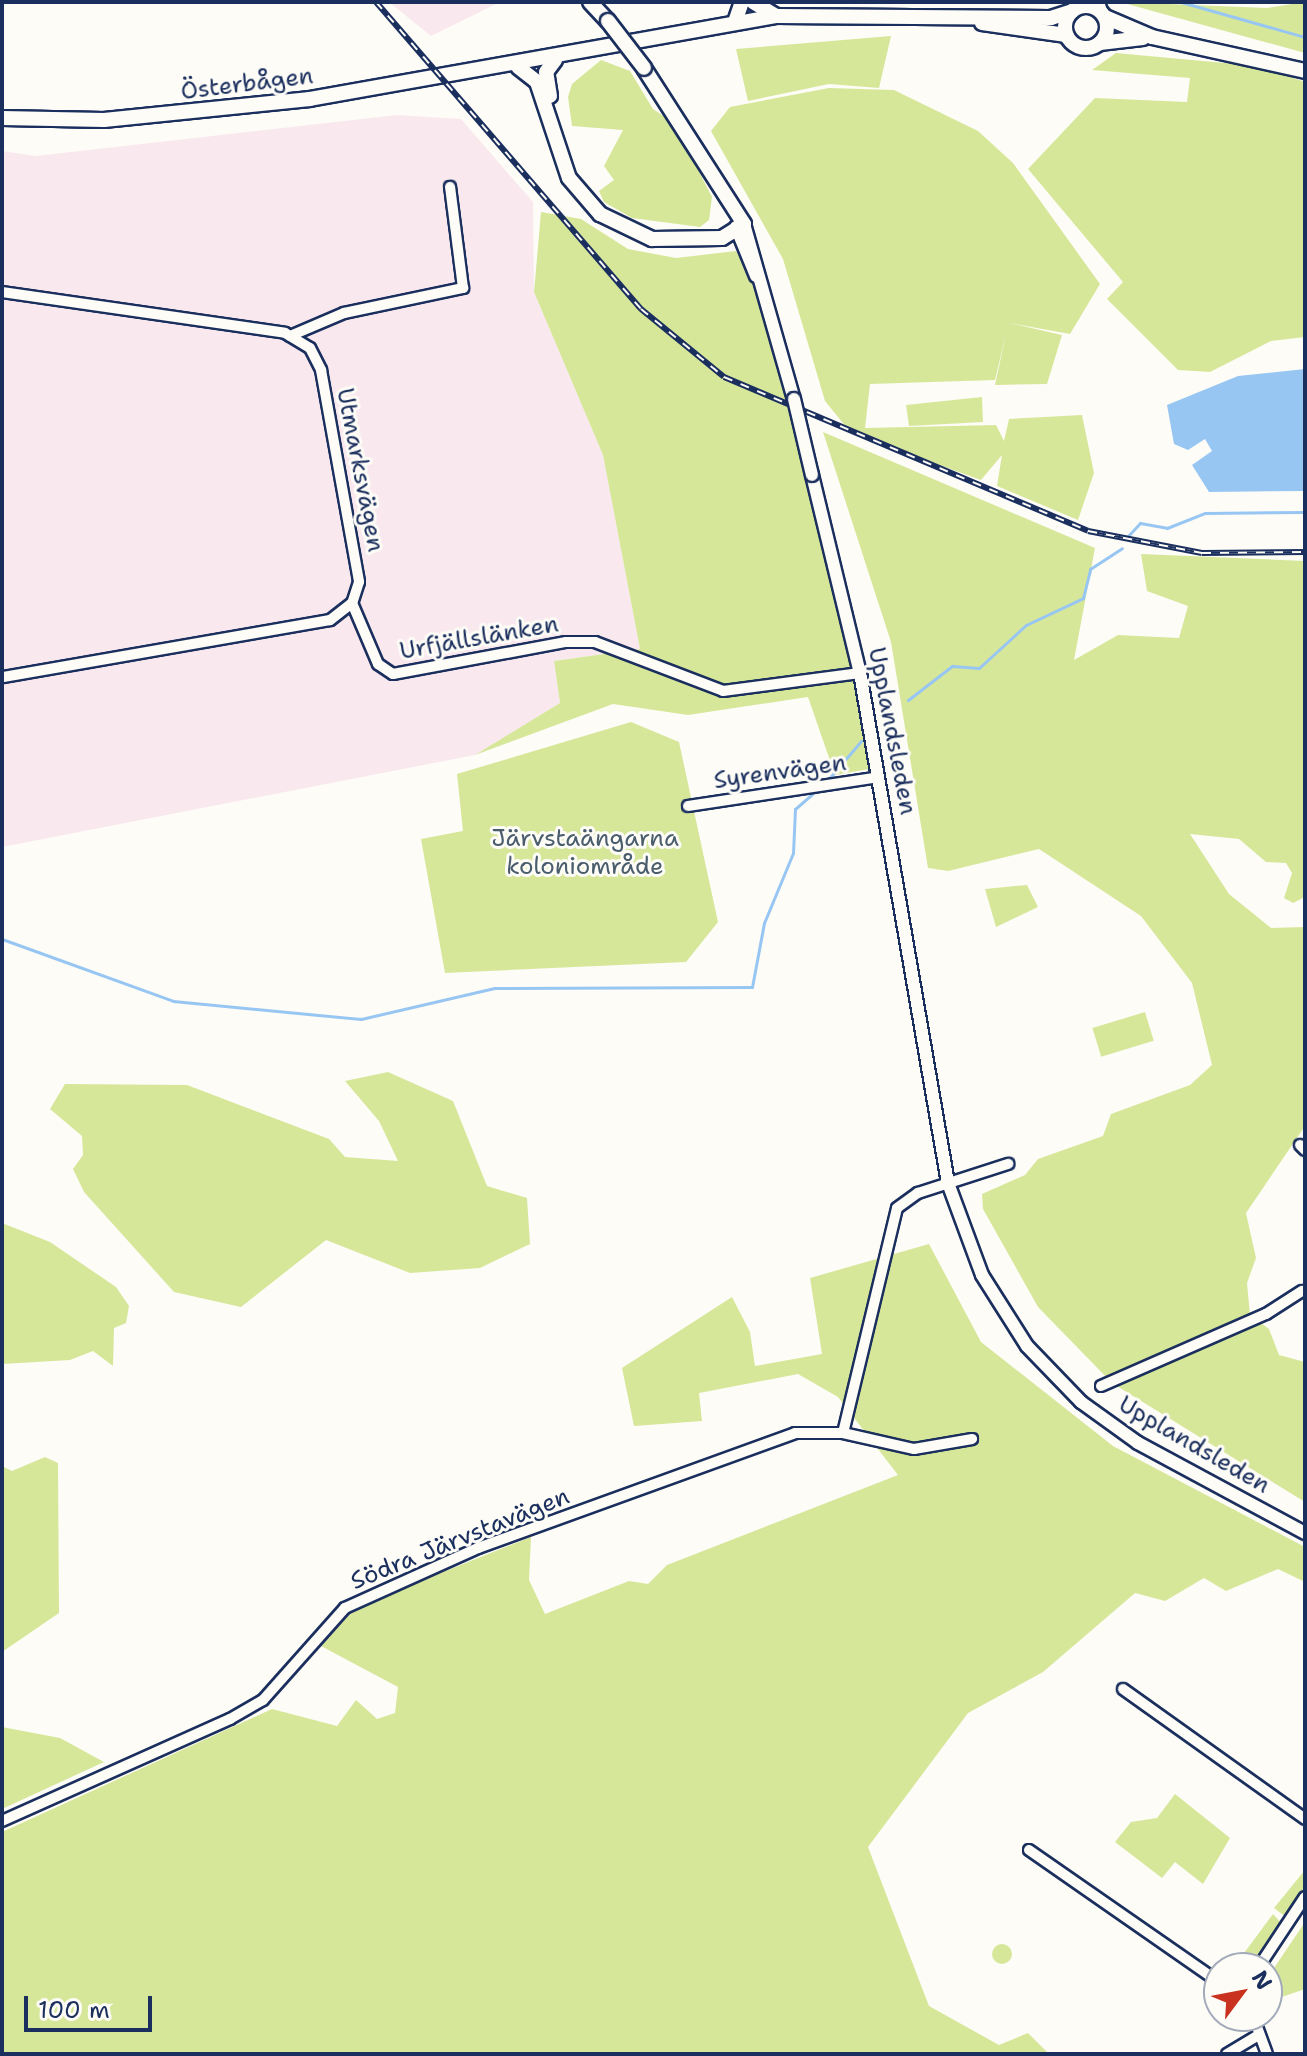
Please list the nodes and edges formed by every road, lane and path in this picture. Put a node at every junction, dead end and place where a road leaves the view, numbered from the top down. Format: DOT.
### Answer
graph roads {
  1 [pos="590,2"];
  2 [pos="598,2"];
  3 [pos="742,2"];
  4 [pos="753,2"];
  5 [pos="1077,7"];
  6 [pos="1101,10"];
  7 [pos="906,14"];
  8 [pos="776,16"];
  9 [pos="794,18"];
  10 [pos="608,21"];
  11 [pos="735,22"];
  12 [pos="711,29"];
  13 [pos="1066,35"];
  14 [pos="1152,37"];
  15 [pos="1100,43"];
  16 [pos="579,51"];
  17 [pos="555,60"];
  18 [pos="494,67"];
  19 [pos="518,67"];
  20 [pos="1305,71"];
  21 [pos="2,118"];
  22 [pos="450,187"];
  23 [pos="740,226"];
  24 [pos="2,292"];
  25 [pos="290,336"];
  26 [pos="352,603"];
  27 [pos="860,673"];
  28 [pos="2,677"];
  29 [pos="879,777"];
  30 [pos="688,806"];
  31 [pos="1008,1164"];
  32 [pos="948,1183"];
  33 [pos="1304,1291"];
  34 [pos="1101,1386"];
  35 [pos="843,1433"];
  36 [pos="972,1439"];
  37 [pos="1305,1533"];
  38 [pos="1123,1689"];
  39 [pos="1305,1819"];
  40 [pos="2,1821"];
  41 [pos="1029,1850"];
  42 [pos="1305,1897"];
  43 [pos="1269,1952"];
  44 [pos="1203,1971"];
  45 [pos="1256,2032"];
  46 [pos="1257,2036"];
  47 [pos="1227,2054"];
  48 [pos="1267,2054"];
  1 -- 10 [label="main road"];
  2 -- 10 [label="main road"];
  3 -- 11 [label="main road"];
  4 -- 8 [label="main road"];
  5 -- 6 [label="main road, Österbågen"];
  5 -- 7 [label="main road, Österbågen"];
  5 -- 13 [label="main road"];
  6 -- 14 [label="main road"];
  6 -- 15 [label="main road"];
  7 -- 9 [label="main road, Österbågen"];
  7 -- 13 [label="main road, Österbågen"];
  8 -- 9 [label="main road, Österbågen"];
  8 -- 11 [label="main road, Österbågen"];
  9 -- 12 [label="main road, Österbågen"];
  10 -- 23 [label="main road, bridge"];
  11 -- 12 [label="main road, Österbågen"];
  12 -- 16 [label="main road, Österbågen"];
  13 -- 15 [label="main road, Österbågen"];
  14 -- 15 [label="main road"];
  14 -- 20 [label="main road"];
  16 -- 17 [label="main road, Österbågen"];
  16 -- 18 [label="main road, Österbågen"];
  17 -- 19 [label="main road, Österbågen"];
  17 -- 23 [label="main road"];
  18 -- 19 [label="main road, Österbågen"];
  18 -- 21 [label="main road, Österbågen"];
  19 -- 23 [label="main road"];
  22 -- 25 [label="street"];
  23 -- 27 [label="street, Upplandsleden, bridge"];
  24 -- 25 [label="street"];
  25 -- 26 [label="street, Utmarksvägen"];
  26 -- 27 [label="street, Urfjällslänken"];
  26 -- 28 [label="street"];
  27 -- 29 [label="street, Upplandsleden"];
  29 -- 30 [label="street, Syrenvägen"];
  29 -- 32 [label="street, Upplandsleden"];
  31 -- 32 [label="street"];
  32 -- 35 [label="street"];
  32 -- 37 [label="street, Upplandsleden"];
  33 -- 34 [label="street"];
  35 -- 36 [label="street, Södra Järvstavägen"];
  35 -- 40 [label="street, Södra Järvstavägen"];
  38 -- 39 [label="street"];
  41 -- 44 [label="street"];
  42 -- 43 [label="street"];
  45 -- 46 [label="street"];
  46 -- 47 [label="street"];
  46 -- 48 [label="street"];
}
